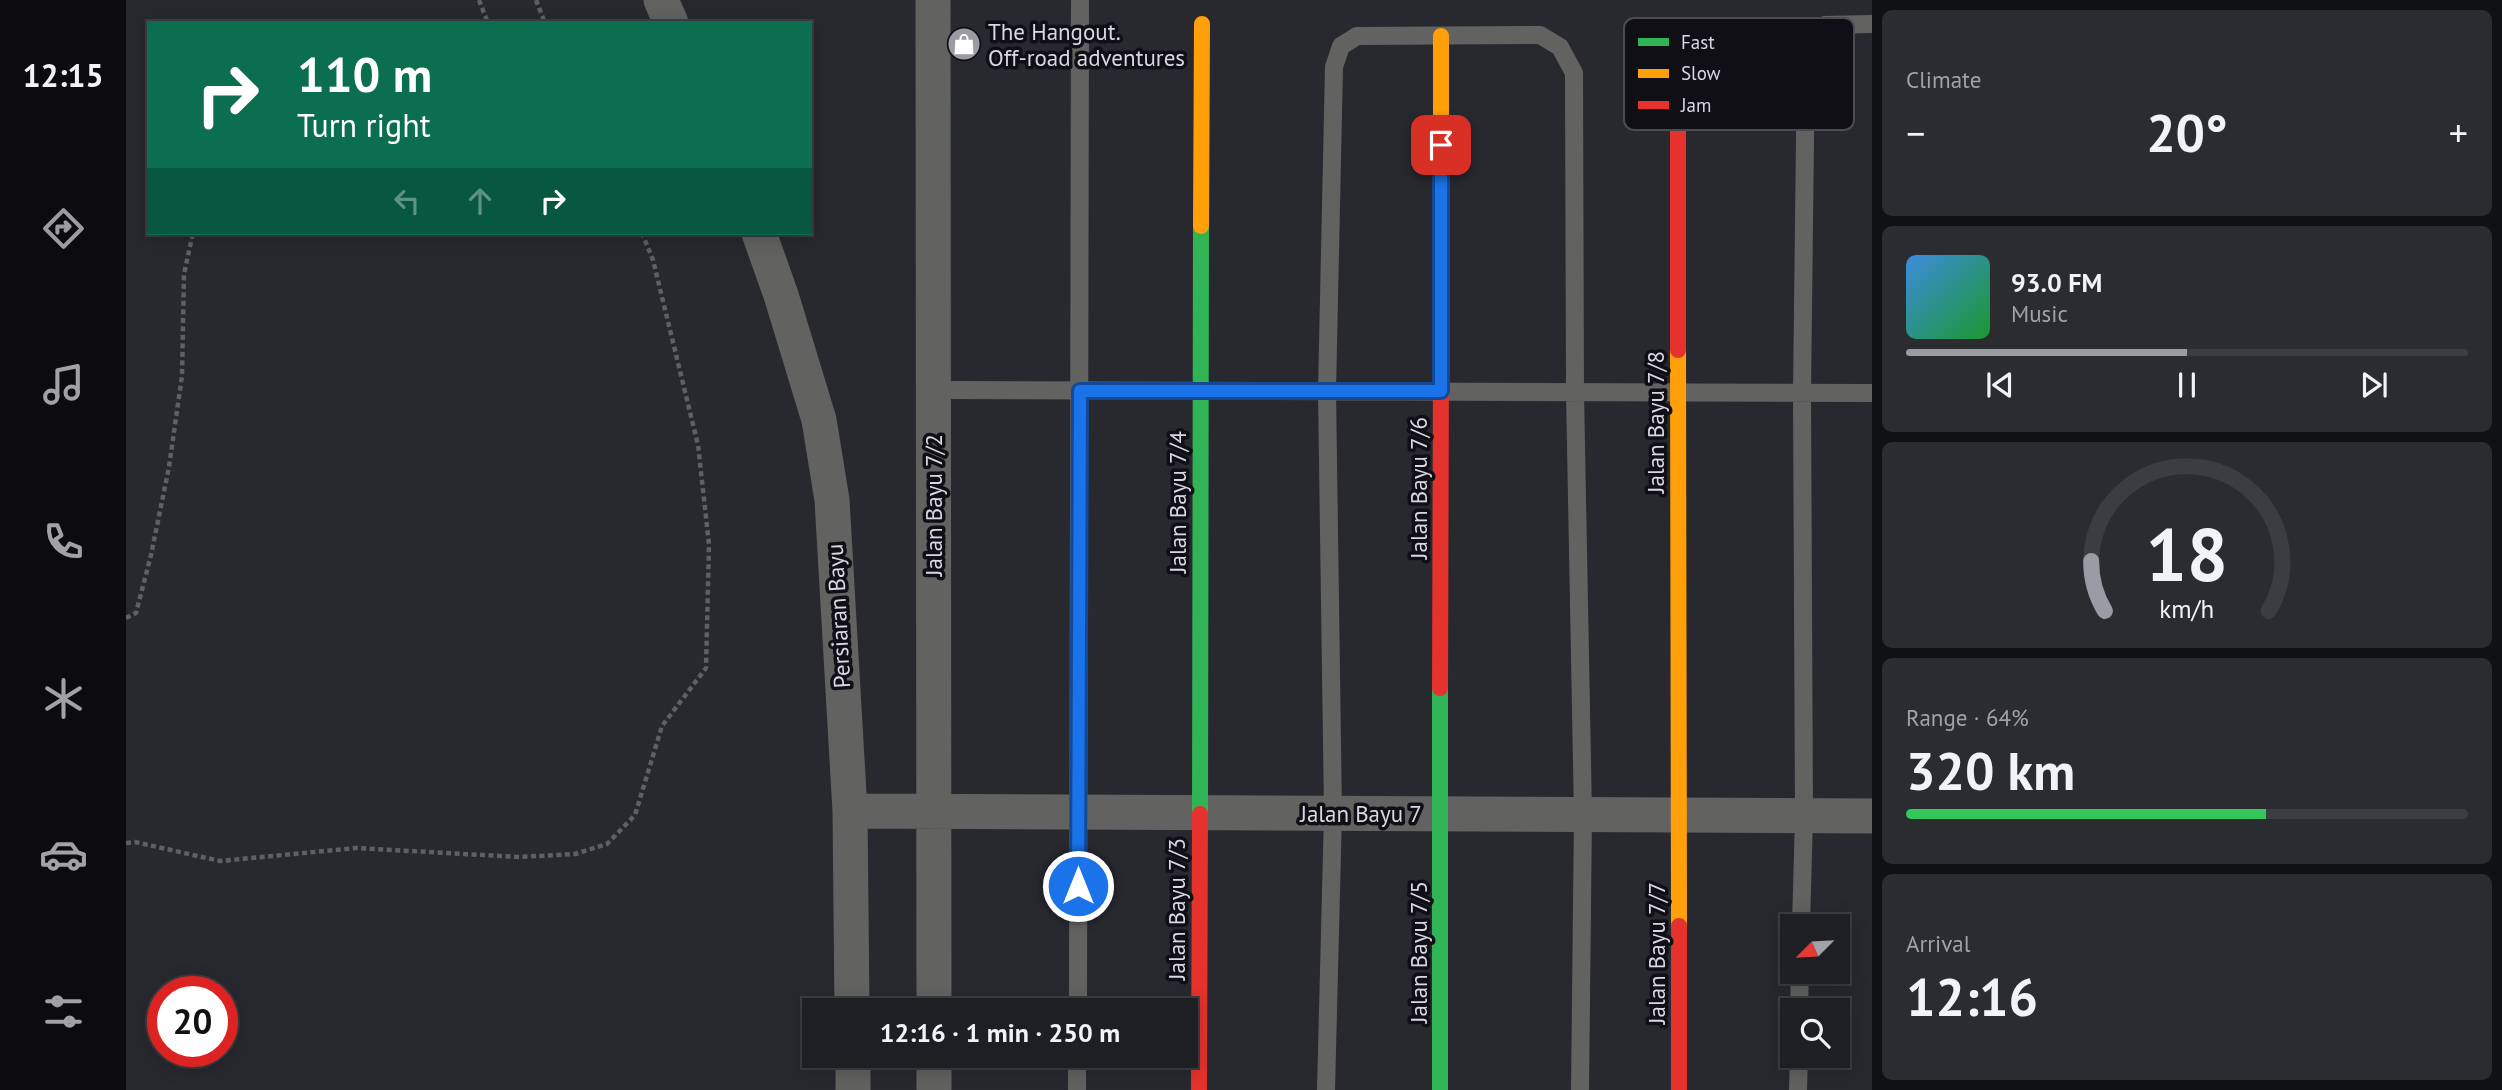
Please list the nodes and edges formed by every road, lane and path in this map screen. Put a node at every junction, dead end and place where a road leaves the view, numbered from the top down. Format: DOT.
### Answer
graph roads {
  1 [pos="480,0"];
  2 [pos="536,0"];
  3 [pos="661,0"];
  4 [pos="933,0"];
  5 [pos="1080,0"];
  6 [pos="487,21"];
  7 [pos="544,21"];
  8 [pos="670,21"];
  9 [pos="1202,24"];
  10 [pos="1854,24"];
  11 [pos="1872,24"];
  12 [pos="1441,36"];
  13 [pos="1678,130"];
  14 [pos="1805,130"];
  15 [pos="193,235"];
  16 [pos="643,235"];
  17 [pos="760,235"];
  18 [pos="933,390"];
  19 [pos="1080,391"];
  20 [pos="1200,391"];
  21 [pos="1327,391"];
  22 [pos="1441,391"];
  23 [pos="1576,392"];
  24 [pos="1678,392"];
  25 [pos="1802,393"];
  26 [pos="1872,393"];
  27 [pos="126,618"];
  28 [pos="850,811"];
  29 [pos="934,811"];
  30 [pos="1078,812"];
  31 [pos="1199,812"];
  32 [pos="1333,813"];
  33 [pos="1440,814"];
  34 [pos="1583,815"];
  35 [pos="1678,815"];
  36 [pos="1804,816"];
  37 [pos="1872,816"];
  38 [pos="126,843"];
  39 [pos="1801,914"];
  40 [pos="852,998"];
  41 [pos="934,998"];
  42 [pos="1077,998"];
  43 [pos="853,1068"];
  44 [pos="934,1068"];
  45 [pos="1077,1068"];
  46 [pos="1798,1068"];
  47 [pos="853,1090"];
  48 [pos="934,1090"];
  49 [pos="1077,1090"];
  50 [pos="1199,1090"];
  51 [pos="1326,1090"];
  52 [pos="1440,1090"];
  53 [pos="1580,1090"];
  54 [pos="1679,1090"];
  55 [pos="1798,1090"];
  1 -- 6 [label="path"];
  2 -- 7 [label="path"];
  3 -- 8 [label="street"];
  4 -- 18 [label="street, Jalan Bayu 7/2"];
  5 -- 19 [label="lane"];
  9 -- 20 [label="street, Jalan Bayu 7/4"];
  10 -- 11 [label="lane"];
  12 -- 21 [label="lane"];
  12 -- 22 [label="street, Jalan Bayu 7/6"];
  12 -- 23 [label="lane"];
  13 -- 24 [label="street, Jalan Bayu 7/8"];
  14 -- 25 [label="lane"];
  15 -- 27 [label="path"];
  16 -- 38 [label="path"];
  17 -- 28 [label="street, Persiaran Bayu"];
  18 -- 19 [label="lane"];
  18 -- 29 [label="street, Jalan Bayu 7/2"];
  19 -- 20 [label="lane"];
  19 -- 30 [label="lane"];
  20 -- 21 [label="lane"];
  20 -- 31 [label="street, Jalan Bayu 7/4"];
  21 -- 22 [label="lane"];
  21 -- 32 [label="lane"];
  22 -- 23 [label="lane"];
  22 -- 33 [label="street, Jalan Bayu 7/6"];
  23 -- 24 [label="lane"];
  23 -- 34 [label="lane"];
  24 -- 25 [label="lane"];
  24 -- 35 [label="street, Jalan Bayu 7/8"];
  25 -- 26 [label="lane"];
  25 -- 36 [label="lane"];
  28 -- 29 [label="street, Jalan Bayu 7"];
  28 -- 40 [label="street, Persiaran Bayu"];
  29 -- 30 [label="street, Jalan Bayu 7"];
  29 -- 41 [label="street, Jalan Bayu 7/2"];
  30 -- 31 [label="street, Jalan Bayu 7"];
  30 -- 42 [label="lane"];
  31 -- 32 [label="street, Jalan Bayu 7"];
  31 -- 50 [label="street, Jalan Bayu 7/3"];
  32 -- 33 [label="street, Jalan Bayu 7"];
  32 -- 51 [label="lane"];
  33 -- 34 [label="street, Jalan Bayu 7"];
  33 -- 52 [label="street, Jalan Bayu 7/5"];
  34 -- 35 [label="street, Jalan Bayu 7"];
  34 -- 53 [label="lane"];
  35 -- 36 [label="street, Jalan Bayu 7"];
  35 -- 54 [label="street, Jalan Bayu 7/7"];
  36 -- 37 [label="street, Jalan Bayu 7"];
  36 -- 39 [label="lane"];
  43 -- 47 [label="street"];
  44 -- 48 [label="street"];
  45 -- 49 [label="lane"];
  46 -- 55 [label="lane"];
}
